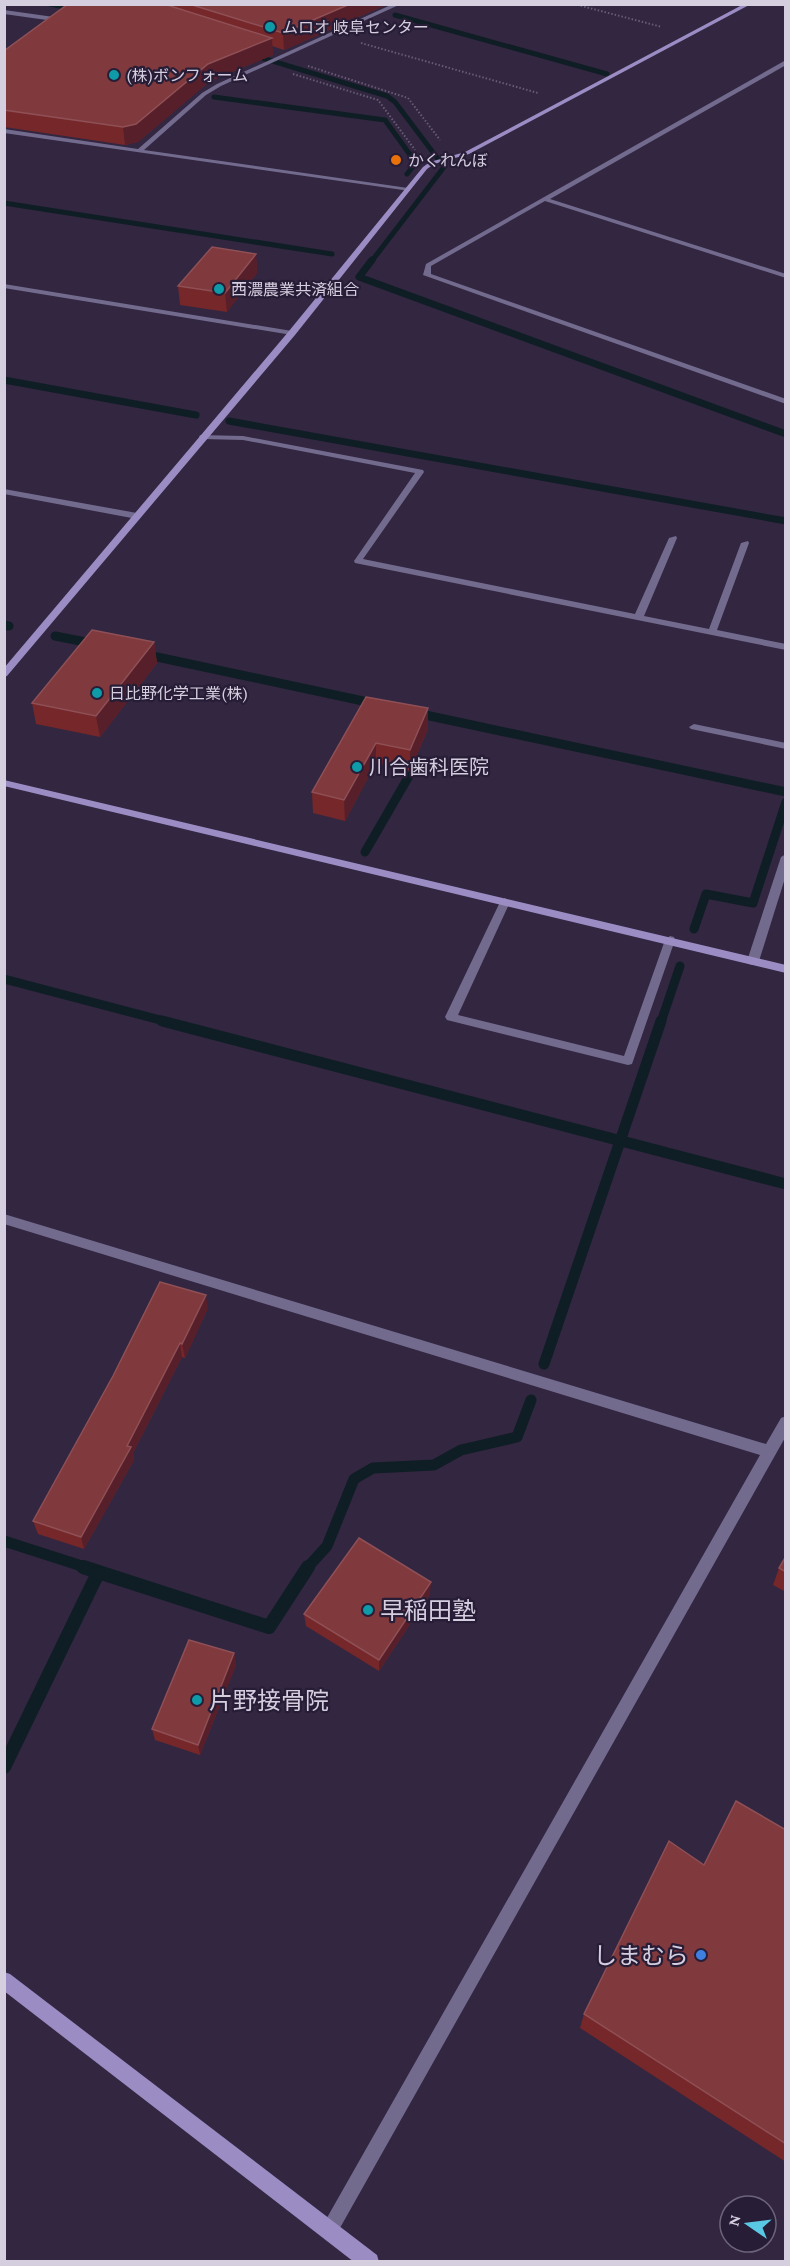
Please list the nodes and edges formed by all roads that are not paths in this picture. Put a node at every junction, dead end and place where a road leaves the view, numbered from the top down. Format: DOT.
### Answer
graph roads {
  1 [pos="399,4"];
  2 [pos="749,4"];
  3 [pos="4,12"];
  4 [pos="69,13"];
  5 [pos="61,20"];
  6 [pos="51,27"];
  7 [pos="276,51"];
  8 [pos="283,57"];
  9 [pos="786,62"];
  10 [pos="773,70"];
  11 [pos="786,73"];
  12 [pos="4,131"];
  13 [pos="139,151"];
  14 [pos="408,190"];
  15 [pos="544,200"];
  16 [pos="786,276"];
  17 [pos="4,286"];
  18 [pos="292,333"];
  19 [pos="786,402"];
  20 [pos="203,437"];
  21 [pos="4,491"];
  22 [pos="137,516"];
  23 [pos="673,538"];
  24 [pos="745,543"];
  25 [pos="638,618"];
  26 [pos="712,632"];
  27 [pos="786,647"];
  28 [pos="4,674"];
  29 [pos="694,727"];
  30 [pos="786,746"];
  31 [pos="4,783"];
  32 [pos="786,856"];
  33 [pos="505,902"];
  34 [pos="670,940"];
  35 [pos="753,961"];
  36 [pos="786,969"];
  37 [pos="4,1219"];
  38 [pos="786,1422"];
  39 [pos="768,1451"];
  40 [pos="4,1980"];
  41 [pos="330,2229"];
  42 [pos="370,2262"];
  1 -- 8 [label="street"];
  2 -- 14 [label="street"];
  3 -- 5 [label="street"];
  4 -- 5 [label="street"];
  5 -- 6 [label="street"];
  7 -- 8 [label="street"];
  8 -- 13 [label="street"];
  9 -- 10 [label="street"];
  10 -- 11 [label="street"];
  10 -- 15 [label="street"];
  12 -- 13 [label="street"];
  13 -- 14 [label="street"];
  14 -- 18 [label="street"];
  15 -- 16 [label="street"];
  15 -- 19 [label="street"];
  17 -- 18 [label="street"];
  18 -- 20 [label="street"];
  20 -- 22 [label="street"];
  20 -- 25 [label="street"];
  21 -- 22 [label="street"];
  22 -- 28 [label="street"];
  23 -- 25 [label="street"];
  24 -- 26 [label="street"];
  25 -- 26 [label="street"];
  26 -- 27 [label="street"];
  29 -- 30 [label="street"];
  31 -- 33 [label="street"];
  32 -- 35 [label="street"];
  33 -- 34 [label="street"];
  33 -- 34 [label="street"];
  34 -- 35 [label="street"];
  35 -- 36 [label="street"];
  37 -- 39 [label="street"];
  38 -- 39 [label="street"];
  39 -- 41 [label="street"];
  40 -- 41 [label="street"];
  41 -- 42 [label="street"];
}
